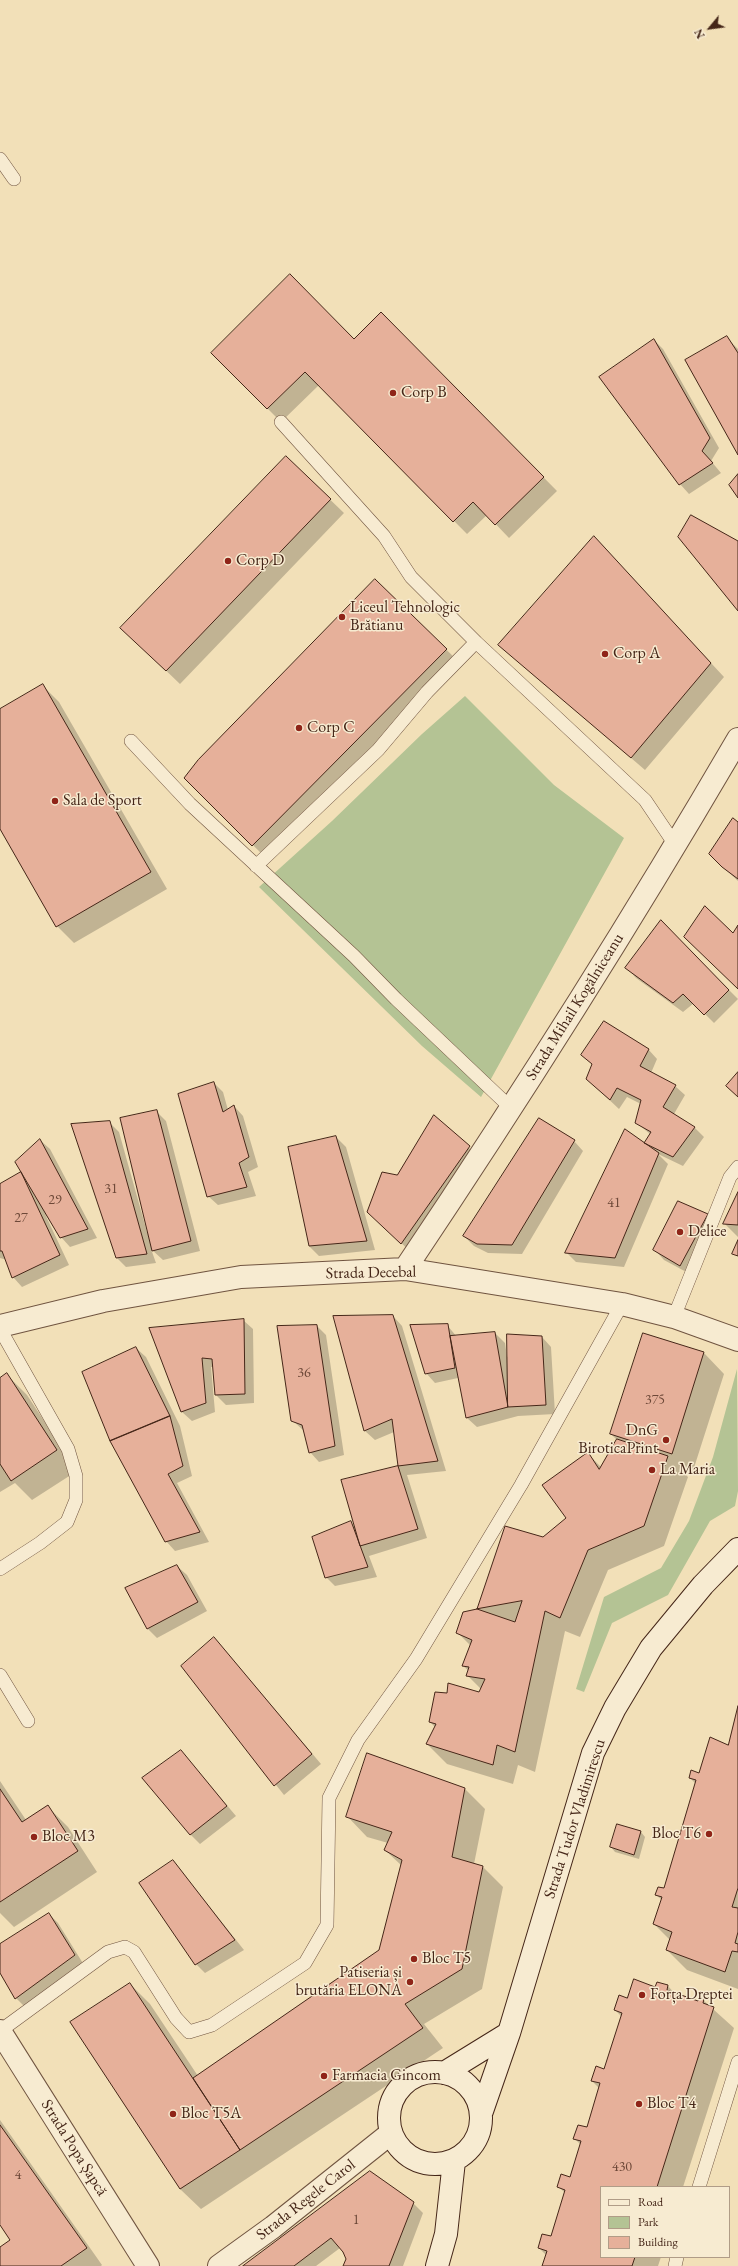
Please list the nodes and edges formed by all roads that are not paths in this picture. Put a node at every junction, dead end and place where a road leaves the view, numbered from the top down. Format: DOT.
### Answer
graph roads {
  1 [pos="0,159"];
  2 [pos="14,179"];
  3 [pos="281,422"];
  4 [pos="476,642"];
  5 [pos="738,739"];
  6 [pos="131,741"];
  7 [pos="676,846"];
  8 [pos="256,866"];
  9 [pos="512,1109"];
  10 [pos="738,1167"];
  11 [pos="405,1269"];
  12 [pos="622,1304"];
  13 [pos="674,1317"];
  14 [pos="0,1327"];
  15 [pos="738,1340"];
  16 [pos="738,1549"];
  17 [pos="0,1569"];
  18 [pos="0,1675"];
  19 [pos="28,1721"];
  20 [pos="0,2031"];
  21 [pos="508,2033"];
  22 [pos="738,2062"];
  23 [pos="444,2073"];
  24 [pos="482,2112"];
  25 [pos="392,2133"];
  26 [pos="454,2161"];
  27 [pos="699,2186"];
  28 [pos="148,2266"];
  29 [pos="219,2266"];
  30 [pos="436,2266"];
  1 -- 2 [label="lane"];
  3 -- 4 [label="lane"];
  4 -- 7 [label="lane"];
  4 -- 8 [label="lane"];
  5 -- 7 [label="street, Strada Mihail Kogălniceanu"];
  6 -- 8 [label="lane"];
  7 -- 9 [label="street, Strada Mihail Kogălniceanu"];
  8 -- 9 [label="lane"];
  9 -- 11 [label="street, Strada Mihail Kogălniceanu"];
  10 -- 13 [label="lane"];
  11 -- 12 [label="street, Strada Decebal"];
  11 -- 14 [label="street, Strada Decebal"];
  12 -- 13 [label="street, Strada Decebal"];
  12 -- 20 [label="lane"];
  13 -- 15 [label="street, Strada Decebal"];
  14 -- 17 [label="lane"];
  16 -- 21 [label="street, Strada Tudor Vladimirescu"];
  18 -- 19 [label="lane"];
  20 -- 28 [label="street, Strada Popa Șapcă"];
  21 -- 23 [label="street, Strada Tudor Vladimirescu"];
  21 -- 24 [label="street, Strada Tudor Vladimirescu"];
  22 -- 27 [label="lane"];
  23 -- 24 [label="street, Strada Tudor Vladimirescu"];
  23 -- 25 [label="street, Strada Tudor Vladimirescu"];
  24 -- 26 [label="street, Strada Tudor Vladimirescu"];
  25 -- 26 [label="street, Strada Tudor Vladimirescu"];
  25 -- 29 [label="street, Strada Regele Carol"];
  26 -- 30 [label="street"];
}
